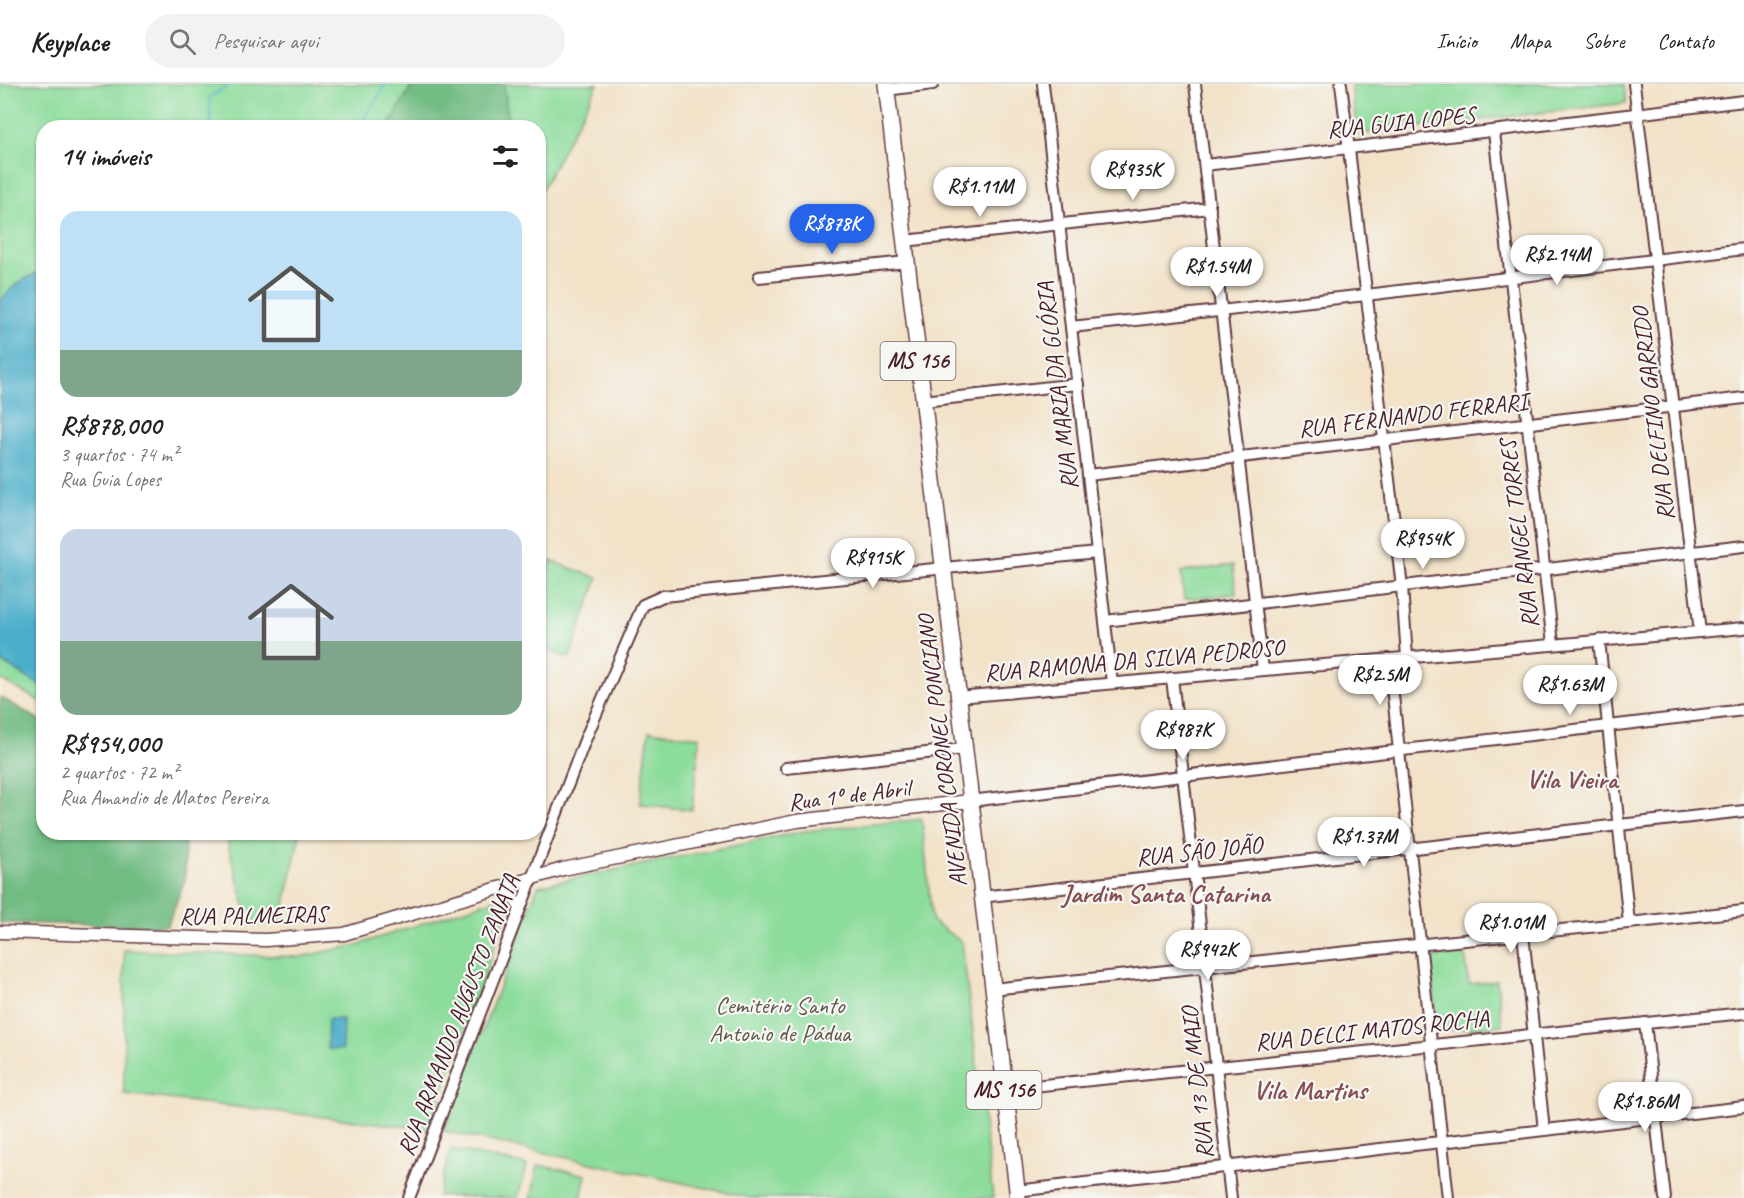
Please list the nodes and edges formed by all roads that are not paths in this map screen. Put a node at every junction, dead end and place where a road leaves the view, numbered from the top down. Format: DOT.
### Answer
graph roads {
  1 [pos="933,84"];
  2 [pos="1043,84"];
  3 [pos="1196,84"];
  4 [pos="1341,84"];
  5 [pos="1634,84"];
  6 [pos="886,87"];
  7 [pos="1744,101"];
  8 [pos="1638,114"];
  9 [pos="1494,132"];
  10 [pos="1349,148"];
  11 [pos="1205,165"];
  12 [pos="1210,208"];
  13 [pos="1059,223"];
  14 [pos="904,241"];
  15 [pos="1744,249"];
  16 [pos="1655,259"];
  17 [pos="907,262"];
  18 [pos="759,277"];
  19 [pos="1511,277"];
  20 [pos="1366,296"];
  21 [pos="1222,312"];
  22 [pos="1071,327"];
  23 [pos="1078,384"];
  24 [pos="1744,398"];
  25 [pos="923,401"];
  26 [pos="1673,407"];
  27 [pos="1527,422"];
  28 [pos="1383,440"];
  29 [pos="1238,458"];
  30 [pos="1088,475"];
  31 [pos="1744,546"];
  32 [pos="1097,553"];
  33 [pos="1690,553"];
  34 [pos="943,567"];
  35 [pos="1545,569"];
  36 [pos="1402,587"];
  37 [pos="1255,603"];
  38 [pos="1105,621"];
  39 [pos="1744,628"];
  40 [pos="1700,632"];
  41 [pos="1599,640"];
  42 [pos="1553,644"];
  43 [pos="1407,657"];
  44 [pos="1389,659"];
  45 [pos="1263,670"];
  46 [pos="1172,678"];
  47 [pos="1112,683"];
  48 [pos="958,697"];
  49 [pos="1744,710"];
  50 [pos="1608,726"];
  51 [pos="964,749"];
  52 [pos="1399,750"];
  53 [pos="786,768"];
  54 [pos="1183,776"];
  55 [pos="970,801"];
  56 [pos="1744,811"];
  57 [pos="1619,825"];
  58 [pos="1410,849"];
  59 [pos="1194,873"];
  60 [pos="534,876"];
  61 [pos="504,886"];
  62 [pos="981,897"];
  63 [pos="520,908"];
  64 [pos="1744,911"];
  65 [pos="1629,923"];
  66 [pos="0,932"];
  67 [pos="1523,934"];
  68 [pos="1420,945"];
  69 [pos="1205,967"];
  70 [pos="992,989"];
  71 [pos="1744,1013"];
  72 [pos="1645,1023"];
  73 [pos="1534,1035"];
  74 [pos="1431,1045"];
  75 [pos="1216,1067"];
  76 [pos="1004,1089"];
  77 [pos="1744,1107"];
  78 [pos="1656,1117"];
  79 [pos="1544,1130"];
  80 [pos="1442,1142"];
  81 [pos="1228,1166"];
  82 [pos="1017,1194"];
  83 [pos="409,1198"];
  84 [pos="1231,1198"];
  85 [pos="1448,1198"];
  86 [pos="1665,1198"];
  1 -- 6 [label="street"];
  2 -- 13 [label="street, RUA MARIA DA GLÓRIA"];
  3 -- 11 [label="street"];
  4 -- 10 [label="street"];
  5 -- 8 [label="street, RUA DELFINO GARRIDO"];
  6 -- 14 [label="main road, AVENIDA CORONEL PONCIANO / MS 156"];
  7 -- 8 [label="street, RUA GUIA LOPES"];
  8 -- 9 [label="street, RUA GUIA LOPES"];
  8 -- 16 [label="street, RUA DELFINO GARRIDO"];
  9 -- 10 [label="street, RUA GUIA LOPES"];
  9 -- 19 [label="street, RUA RANGEL TORRES"];
  10 -- 11 [label="street, RUA GUIA LOPES"];
  10 -- 20 [label="street"];
  11 -- 12 [label="street"];
  12 -- 13 [label="street"];
  12 -- 21 [label="street"];
  13 -- 14 [label="street"];
  13 -- 22 [label="street, RUA MARIA DA GLÓRIA"];
  14 -- 17 [label="main road, AVENIDA CORONEL PONCIANO / MS 156"];
  15 -- 16 [label="street"];
  16 -- 19 [label="street"];
  16 -- 26 [label="street, RUA DELFINO GARRIDO"];
  17 -- 18 [label="street"];
  17 -- 25 [label="main road, AVENIDA CORONEL PONCIANO / MS 156"];
  19 -- 20 [label="street"];
  19 -- 27 [label="street, RUA RANGEL TORRES"];
  20 -- 21 [label="street"];
  20 -- 28 [label="street"];
  21 -- 22 [label="street"];
  21 -- 29 [label="street"];
  22 -- 23 [label="street, RUA MARIA DA GLÓRIA"];
  23 -- 25 [label="street"];
  23 -- 30 [label="street, RUA MARIA DA GLÓRIA"];
  24 -- 26 [label="street, RUA FERNANDO FERRARI"];
  25 -- 34 [label="main road, AVENIDA CORONEL PONCIANO / MS 156"];
  26 -- 27 [label="street, RUA FERNANDO FERRARI"];
  26 -- 33 [label="street, RUA DELFINO GARRIDO"];
  27 -- 28 [label="street, RUA FERNANDO FERRARI"];
  27 -- 35 [label="street, RUA RANGEL TORRES"];
  28 -- 29 [label="street, RUA FERNANDO FERRARI"];
  28 -- 36 [label="street"];
  29 -- 30 [label="street, RUA FERNANDO FERRARI"];
  29 -- 37 [label="street"];
  30 -- 32 [label="street, RUA MARIA DA GLÓRIA"];
  31 -- 33 [label="street"];
  32 -- 34 [label="street, RUA ARMANDO AUGUSTO ZANATA"];
  32 -- 38 [label="street, RUA MARIA DA GLÓRIA"];
  33 -- 35 [label="street"];
  33 -- 40 [label="street, RUA DELFINO GARRIDO"];
  34 -- 48 [label="main road, AVENIDA CORONEL PONCIANO / MS 156"];
  34 -- 60 [label="street, RUA ARMANDO AUGUSTO ZANATA"];
  35 -- 36 [label="street"];
  35 -- 42 [label="street, RUA RANGEL TORRES"];
  36 -- 37 [label="street"];
  36 -- 43 [label="street"];
  37 -- 38 [label="street"];
  37 -- 45 [label="street"];
  38 -- 47 [label="street, RUA MARIA DA GLÓRIA"];
  39 -- 40 [label="street, RUA RAMONA DA SILVA PEDROSO"];
  40 -- 41 [label="street, RUA RAMONA DA SILVA PEDROSO"];
  41 -- 42 [label="street, RUA RAMONA DA SILVA PEDROSO"];
  41 -- 50 [label="street"];
  42 -- 43 [label="street, RUA RAMONA DA SILVA PEDROSO"];
  43 -- 44 [label="street, RUA RAMONA DA SILVA PEDROSO"];
  44 -- 45 [label="street, RUA RAMONA DA SILVA PEDROSO"];
  44 -- 52 [label="street"];
  45 -- 46 [label="street, RUA RAMONA DA SILVA PEDROSO"];
  46 -- 47 [label="street, RUA RAMONA DA SILVA PEDROSO"];
  46 -- 54 [label="street, RUA 13 DE MAIO"];
  47 -- 48 [label="street, RUA RAMONA DA SILVA PEDROSO"];
  48 -- 51 [label="main road, AVENIDA CORONEL PONCIANO / MS 156"];
  49 -- 50 [label="street, Rua 1º de Abril"];
  50 -- 52 [label="street, Rua 1º de Abril"];
  50 -- 57 [label="street"];
  51 -- 53 [label="street"];
  51 -- 55 [label="main road, AVENIDA CORONEL PONCIANO / MS 156"];
  52 -- 54 [label="street, Rua 1º de Abril"];
  52 -- 58 [label="street"];
  54 -- 55 [label="street, Rua 1º de Abril"];
  54 -- 59 [label="street, RUA 13 DE MAIO"];
  55 -- 60 [label="street, Rua 1º de Abril"];
  55 -- 62 [label="main road, AVENIDA CORONEL PONCIANO / MS 156"];
  56 -- 57 [label="street, RUA SÃO JOÃO"];
  57 -- 58 [label="street, RUA SÃO JOÃO"];
  57 -- 65 [label="street"];
  58 -- 59 [label="street, RUA SÃO JOÃO"];
  58 -- 68 [label="street"];
  59 -- 62 [label="street, RUA SÃO JOÃO"];
  59 -- 69 [label="street, RUA 13 DE MAIO"];
  60 -- 61 [label="street, RUA PALMEIRAS"];
  60 -- 63 [label="street, RUA ARMANDO AUGUSTO ZANATA"];
  61 -- 63 [label="street"];
  61 -- 66 [label="street, RUA PALMEIRAS"];
  62 -- 70 [label="main road, AVENIDA CORONEL PONCIANO / MS 156"];
  63 -- 83 [label="street, RUA ARMANDO AUGUSTO ZANATA"];
  64 -- 65 [label="street"];
  65 -- 67 [label="street"];
  67 -- 68 [label="street"];
  67 -- 73 [label="street"];
  68 -- 69 [label="street"];
  68 -- 74 [label="street"];
  69 -- 70 [label="street"];
  69 -- 75 [label="street, RUA 13 DE MAIO"];
  70 -- 76 [label="main road, AVENIDA CORONEL PONCIANO / MS 156"];
  71 -- 72 [label="street, RUA DELCI MATOS ROCHA"];
  72 -- 73 [label="street, RUA DELCI MATOS ROCHA"];
  72 -- 78 [label="street"];
  73 -- 74 [label="street, RUA DELCI MATOS ROCHA"];
  73 -- 79 [label="street"];
  74 -- 75 [label="street, RUA DELCI MATOS ROCHA"];
  74 -- 80 [label="street"];
  75 -- 76 [label="street, RUA DELCI MATOS ROCHA"];
  75 -- 81 [label="street, RUA 13 DE MAIO"];
  76 -- 82 [label="main road, AVENIDA CORONEL PONCIANO / MS 156"];
  77 -- 78 [label="street"];
  78 -- 79 [label="street"];
  78 -- 86 [label="street"];
  79 -- 80 [label="street"];
  80 -- 81 [label="street"];
  80 -- 85 [label="street"];
  81 -- 82 [label="street"];
  81 -- 84 [label="street, RUA 13 DE MAIO"];
}
